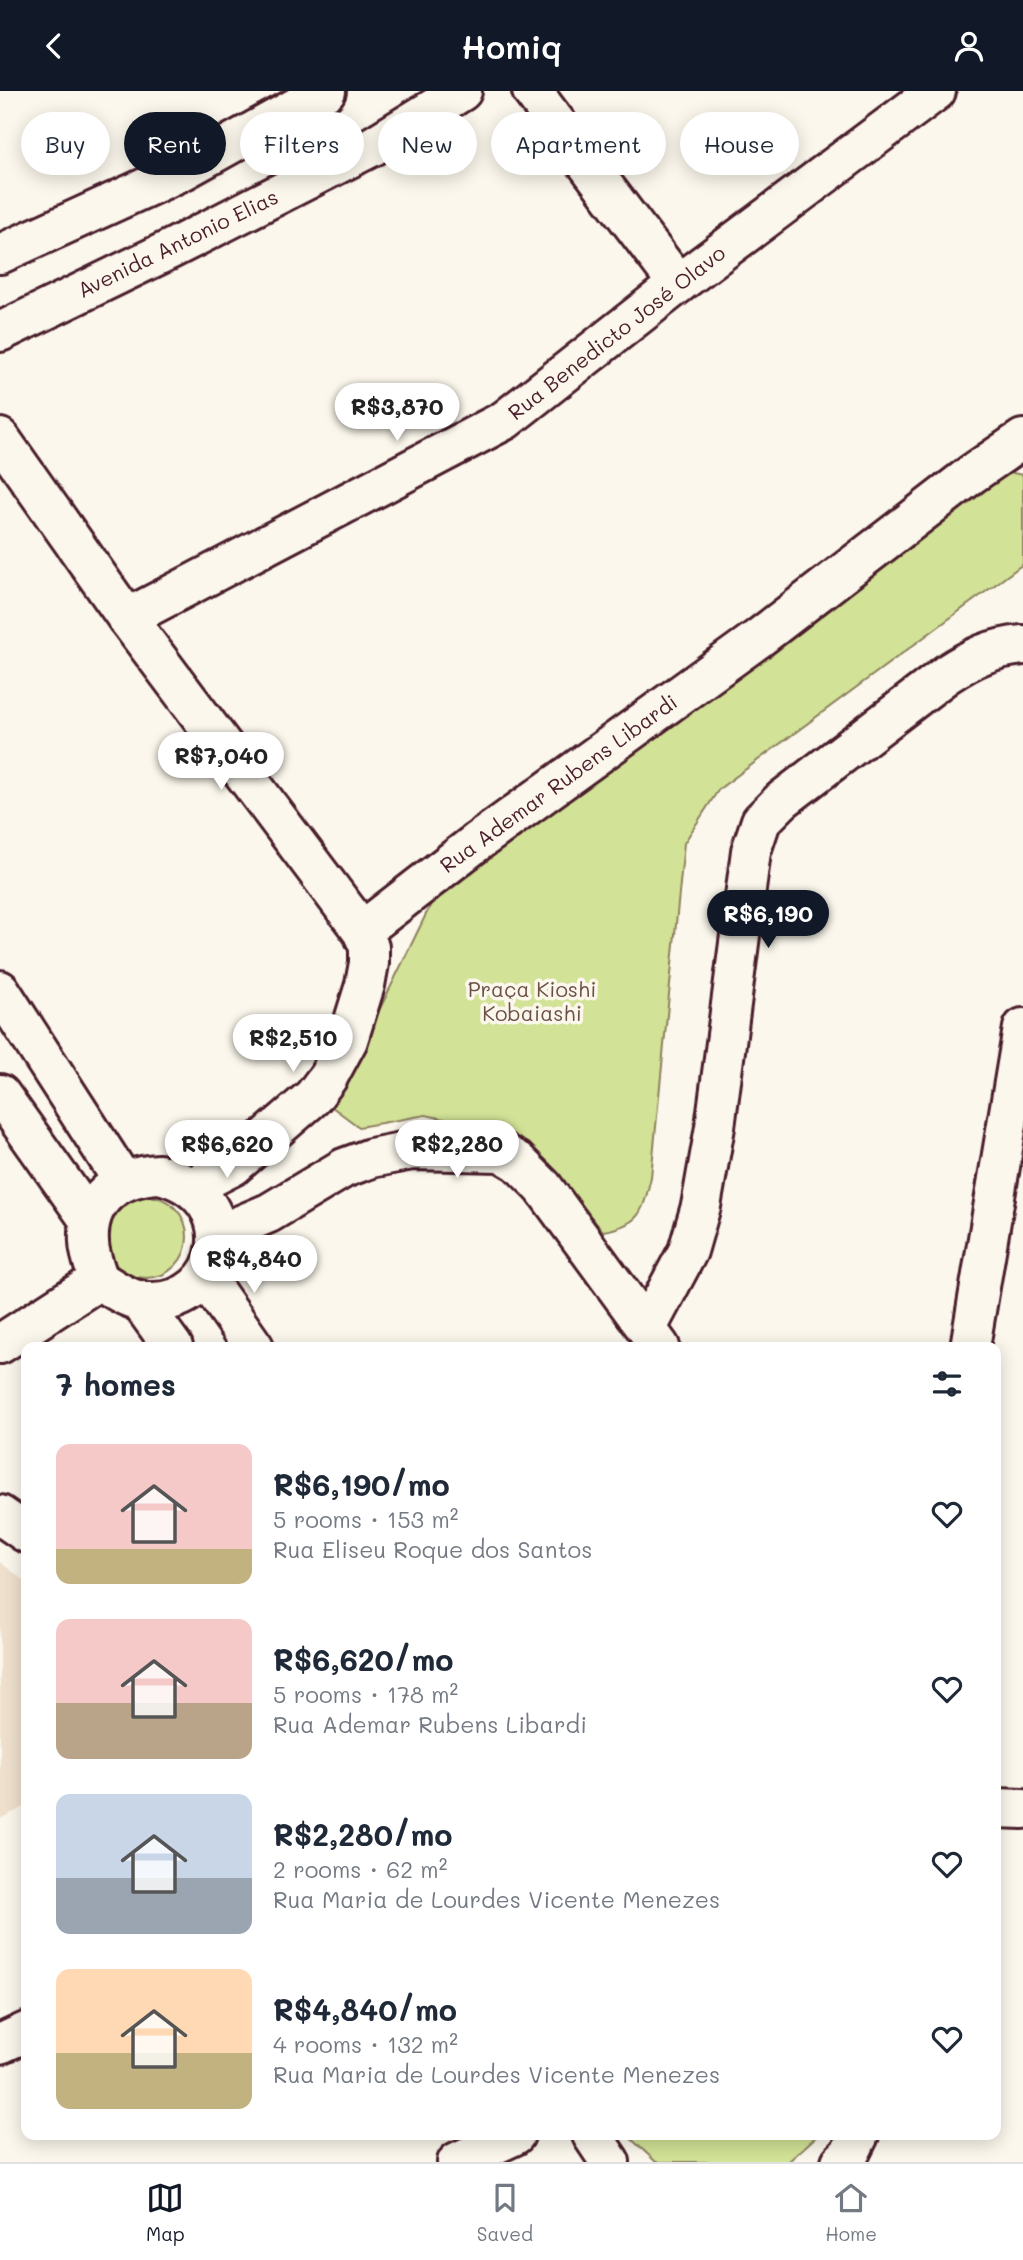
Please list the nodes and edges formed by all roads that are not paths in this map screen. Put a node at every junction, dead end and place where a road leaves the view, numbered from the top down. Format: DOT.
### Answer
graph roads {
  1 [pos="326,91"];
  2 [pos="463,91"];
  3 [pos="532,91"];
  4 [pos="936,91"];
  5 [pos="0,254"];
  6 [pos="678,284"];
  7 [pos="0,332"];
  8 [pos="0,438"];
  9 [pos="1023,439"];
  10 [pos="127,618"];
  11 [pos="1023,645"];
  12 [pos="362,930"];
  13 [pos="0,990"];
  14 [pos="1023,1028"];
  15 [pos="0,1094"];
  16 [pos="123,1181"];
  17 [pos="192,1187"];
  18 [pos="90,1221"];
  19 [pos="217,1235"];
  20 [pos="205,1277"];
  21 [pos="99,1280"];
  22 [pos="139,1300"];
  23 [pos="654,1338"];
  24 [pos="169,1342"];
  25 [pos="250,1342"];
  26 [pos="971,1342"];
  27 [pos="0,1344"];
  28 [pos="0,1515"];
  29 [pos="21,1530"];
  30 [pos="1001,1808"];
  31 [pos="1023,1809"];
  32 [pos="21,2034"];
  33 [pos="0,2044"];
  34 [pos="504,2140"];
  35 [pos="457,2162"];
  1 -- 5 [label="street"];
  2 -- 7 [label="street, Avenida Antonio Elias"];
  3 -- 6 [label="street"];
  4 -- 6 [label="street, Rua Benedicto José Olavo"];
  6 -- 10 [label="street, Rua Benedicto José Olavo"];
  8 -- 10 [label="street"];
  9 -- 12 [label="street, Rua Ademar Rubens Libardi"];
  10 -- 12 [label="street"];
  11 -- 23 [label="street"];
  12 -- 17 [label="street"];
  13 -- 16 [label="street"];
  14 -- 26 [label="street"];
  15 -- 18 [label="street"];
  16 -- 17 [label="street"];
  16 -- 18 [label="street"];
  17 -- 19 [label="street"];
  18 -- 21 [label="street"];
  19 -- 20 [label="street"];
  19 -- 23 [label="street"];
  20 -- 22 [label="street"];
  20 -- 25 [label="street"];
  21 -- 22 [label="street"];
  21 -- 27 [label="street"];
  22 -- 24 [label="street"];
  28 -- 29 [label="street"];
  30 -- 31 [label="street"];
  32 -- 33 [label="street"];
  34 -- 35 [label="street"];
}
